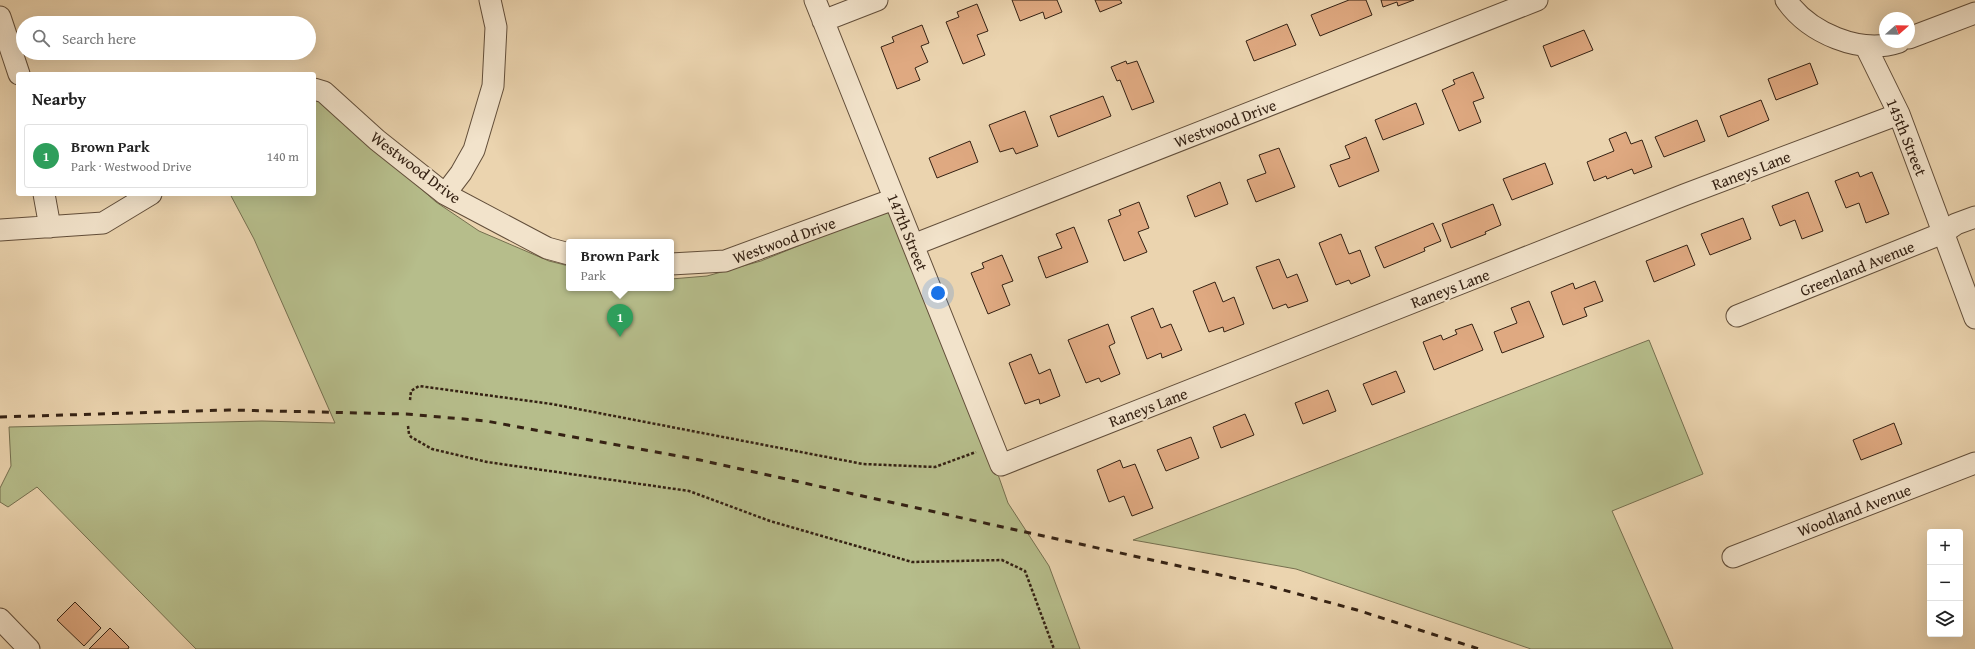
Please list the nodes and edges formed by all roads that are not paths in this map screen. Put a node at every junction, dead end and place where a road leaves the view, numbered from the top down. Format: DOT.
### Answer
graph roads {
  1 [pos="490,0"];
  2 [pos="815,0"];
  3 [pos="877,0"];
  4 [pos="1537,0"];
  5 [pos="1786,0"];
  6 [pos="1975,13"];
  7 [pos="0,17"];
  8 [pos="823,21"];
  9 [pos="1915,36"];
  10 [pos="1879,45"];
  11 [pos="1866,47"];
  12 [pos="17,72"];
  13 [pos="316,90"];
  14 [pos="1899,114"];
  15 [pos="446,194"];
  16 [pos="44,196"];
  17 [pos="148,196"];
  18 [pos="894,199"];
  19 [pos="1975,217"];
  20 [pos="50,227"];
  21 [pos="0,230"];
  22 [pos="1944,233"];
  23 [pos="913,245"];
  24 [pos="566,253"];
  25 [pos="674,264"];
  26 [pos="1737,316"];
  27 [pos="1975,318"];
  28 [pos="997,455"];
  29 [pos="1975,463"];
  30 [pos="1733,557"];
  31 [pos="0,620"];
  32 [pos="29,649"];
  1 -- 15 [label="street"];
  2 -- 8 [label="street, 147th Street"];
  3 -- 8 [label="street"];
  4 -- 23 [label="street, Westwood Drive"];
  5 -- 11 [label="street"];
  6 -- 9 [label="street"];
  7 -- 12 [label="street"];
  8 -- 18 [label="street, 147th Street"];
  10 -- 11 [label="street"];
  11 -- 14 [label="street, 145th Street"];
  13 -- 15 [label="street, Westwood Drive"];
  14 -- 22 [label="street, 145th Street"];
  14 -- 28 [label="street, Raneys Lane"];
  15 -- 24 [label="street, Westwood Drive"];
  16 -- 20 [label="street"];
  17 -- 20 [label="street"];
  18 -- 23 [label="street, 147th Street"];
  18 -- 25 [label="street, Westwood Drive"];
  19 -- 22 [label="street, Greenland Avenue"];
  20 -- 21 [label="street"];
  22 -- 26 [label="street, Greenland Avenue"];
  22 -- 27 [label="street, 145th Street"];
  23 -- 28 [label="street, 147th Street"];
  29 -- 30 [label="street, Woodland Avenue"];
  31 -- 32 [label="street"];
}
